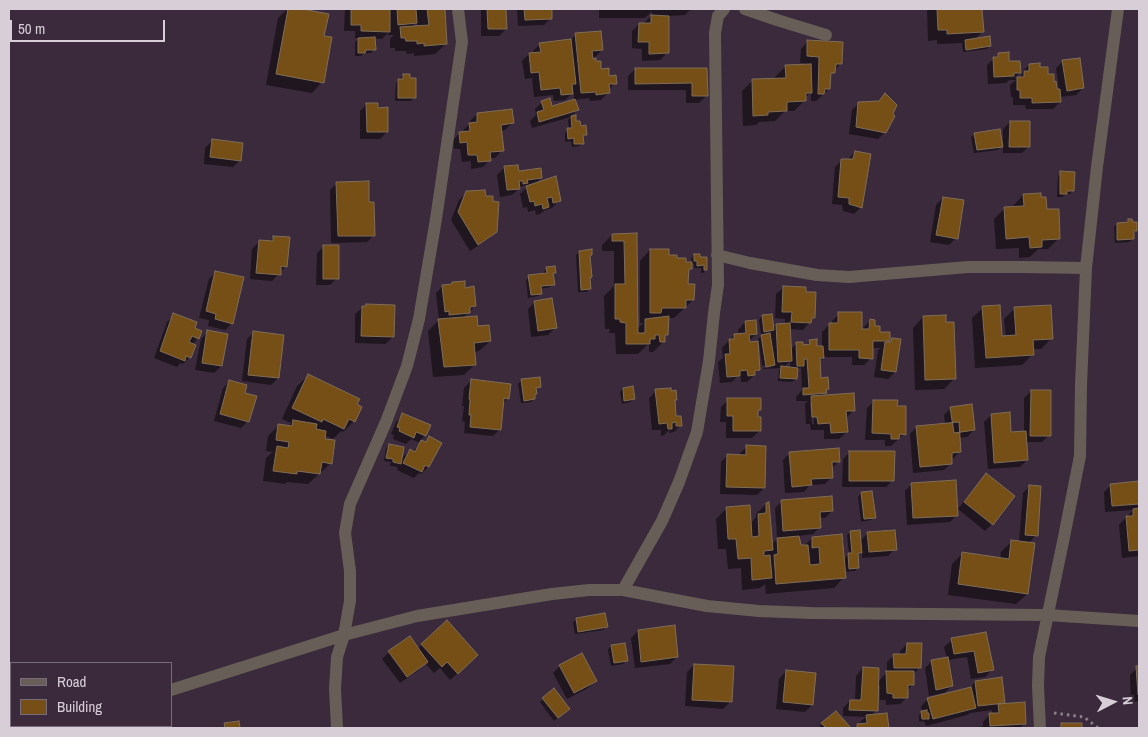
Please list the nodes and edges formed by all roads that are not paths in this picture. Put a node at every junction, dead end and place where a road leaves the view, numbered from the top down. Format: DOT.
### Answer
graph roads {
  1 [pos="724,9"];
  2 [pos="745,9"];
  3 [pos="1118,9"];
  4 [pos="460,10"];
  5 [pos="826,35"];
  6 [pos="717,255"];
  7 [pos="1086,268"];
  8 [pos="623,590"];
  9 [pos="1047,615"];
  10 [pos="1139,621"];
  11 [pos="344,635"];
  12 [pos="172,690"];
  13 [pos="338,728"];
  14 [pos="1040,728"];
  1 -- 6 [label="street"];
  2 -- 5 [label="street"];
  3 -- 7 [label="street"];
  4 -- 11 [label="street"];
  6 -- 7 [label="street"];
  6 -- 8 [label="street"];
  7 -- 9 [label="street"];
  8 -- 9 [label="street"];
  8 -- 11 [label="street"];
  9 -- 10 [label="street"];
  9 -- 14 [label="street"];
  11 -- 12 [label="street"];
  11 -- 13 [label="street"];
}
